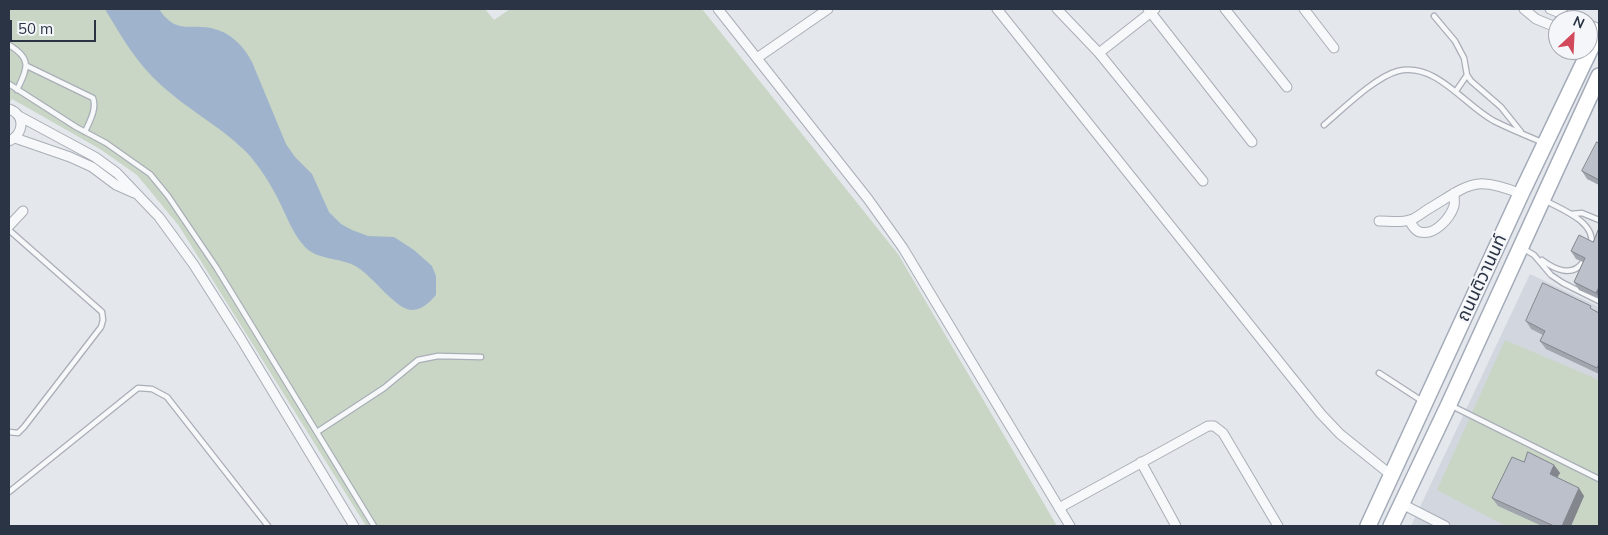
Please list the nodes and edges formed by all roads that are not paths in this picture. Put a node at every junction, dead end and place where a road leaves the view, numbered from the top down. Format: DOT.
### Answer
graph roads {
  1 [pos="718,9"];
  2 [pos="828,9"];
  3 [pos="997,9"];
  4 [pos="1057,9"];
  5 [pos="1225,9"];
  6 [pos="1304,9"];
  7 [pos="1524,9"];
  8 [pos="1152,10"];
  9 [pos="1434,16"];
  10 [pos="1548,24"];
  11 [pos="9,45"];
  12 [pos="1334,48"];
  13 [pos="1099,53"];
  14 [pos="757,58"];
  15 [pos="1583,60"];
  16 [pos="27,66"];
  17 [pos="1466,75"];
  18 [pos="1599,76"];
  19 [pos="9,84"];
  20 [pos="1287,87"];
  21 [pos="17,90"];
  22 [pos="1456,91"];
  23 [pos="9,109"];
  24 [pos="19,116"];
  25 [pos="1324,125"];
  26 [pos="84,132"];
  27 [pos="1522,133"];
  28 [pos="12,139"];
  29 [pos="1252,142"];
  30 [pos="1545,143"];
  31 [pos="1203,181"];
  32 [pos="1454,194"];
  33 [pos="1521,194"];
  34 [pos="139,195"];
  35 [pos="1542,199"];
  36 [pos="23,212"];
  37 [pos="1571,214"];
  38 [pos="1409,220"];
  39 [pos="1599,220"];
  40 [pos="1379,221"];
  41 [pos="9,226"];
  42 [pos="9,230"];
  43 [pos="1591,246"];
  44 [pos="1520,247"];
  45 [pos="1534,255"];
  46 [pos="1583,262"];
  47 [pos="1599,301"];
  48 [pos="481,357"];
  49 [pos="1379,373"];
  50 [pos="1425,403"];
  51 [pos="1449,404"];
  52 [pos="9,432"];
  53 [pos="317,432"];
  54 [pos="1140,462"];
  55 [pos="1391,475"];
  56 [pos="1599,478"];
  57 [pos="1411,485"];
  58 [pos="9,492"];
  59 [pos="1382,495"];
  60 [pos="1402,504"];
  61 [pos="1059,508"];
  62 [pos="268,526"];
  63 [pos="354,526"];
  64 [pos="374,526"];
  65 [pos="1070,526"];
  66 [pos="1176,526"];
  67 [pos="1278,526"];
  68 [pos="1368,526"];
  69 [pos="1391,526"];
  70 [pos="1445,526"];
  1 -- 14 [label="street"];
  2 -- 14 [label="street"];
  3 -- 55 [label="street"];
  4 -- 13 [label="street"];
  5 -- 20 [label="street"];
  6 -- 12 [label="street"];
  7 -- 10 [label="street"];
  8 -- 13 [label="street"];
  8 -- 29 [label="street"];
  9 -- 17 [label="lane"];
  11 -- 16 [label="lane"];
  13 -- 31 [label="street"];
  14 -- 61 [label="street"];
  15 -- 30 [label="main road, ถนนติวานนท์"];
  16 -- 21 [label="lane"];
  16 -- 26 [label="lane"];
  17 -- 22 [label="lane"];
  17 -- 27 [label="lane"];
  18 -- 35 [label="main road, ถนนติวานนท์"];
  19 -- 21 [label="lane"];
  21 -- 26 [label="lane"];
  22 -- 25 [label="lane"];
  22 -- 27 [label="lane"];
  23 -- 24 [label="street"];
  24 -- 28 [label="street"];
  24 -- 34 [label="street"];
  26 -- 53 [label="lane"];
  27 -- 30 [label="lane"];
  28 -- 34 [label="street"];
  30 -- 33 [label="main road, ถนนติวานนท์"];
  32 -- 33 [label="street"];
  32 -- 38 [label="street"];
  32 -- 38 [label="street"];
  33 -- 50 [label="main road, ถนนติวานนท์"];
  34 -- 63 [label="street"];
  35 -- 37 [label="lane"];
  35 -- 44 [label="main road, ถนนติวานนท์"];
  36 -- 41 [label="street"];
  37 -- 39 [label="lane"];
  37 -- 43 [label="lane"];
  38 -- 40 [label="street"];
  42 -- 52 [label="lane"];
  44 -- 45 [label="lane"];
  44 -- 51 [label="main road, ถนนติวานนท์"];
  45 -- 46 [label="lane"];
  45 -- 47 [label="lane"];
  48 -- 53 [label="lane"];
  49 -- 50 [label="lane"];
  50 -- 55 [label="main road, ถนนติวานนท์"];
  51 -- 56 [label="lane"];
  51 -- 57 [label="main road, ถนนติวานนท์"];
  53 -- 64 [label="lane"];
  54 -- 61 [label="street"];
  54 -- 66 [label="street"];
  54 -- 67 [label="street"];
  55 -- 57 [label="main road"];
  55 -- 59 [label="main road, ถนนติวานนท์"];
  57 -- 60 [label="main road, ถนนติวานนท์"];
  58 -- 62 [label="lane"];
  59 -- 60 [label="main road"];
  59 -- 68 [label="main road, ถนนติวานนท์"];
  60 -- 69 [label="main road, ถนนติวานนท์"];
  60 -- 70 [label="street"];
  61 -- 65 [label="street"];
}
